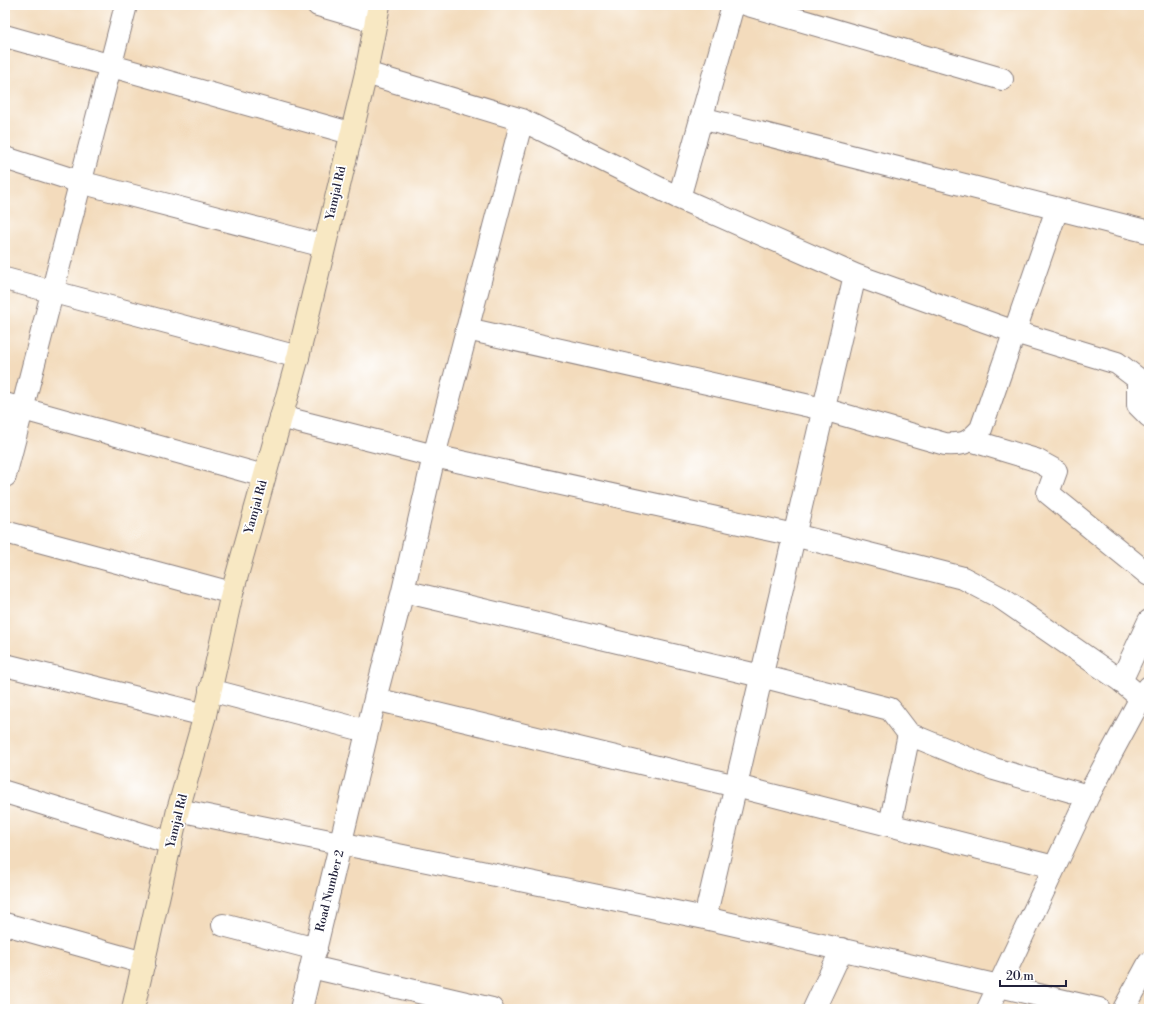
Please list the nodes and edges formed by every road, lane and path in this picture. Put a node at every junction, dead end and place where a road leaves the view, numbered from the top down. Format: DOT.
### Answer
graph roads {
  1 [pos="126,5"];
  2 [pos="318,5"];
  3 [pos="733,5"];
  4 [pos="748,5"];
  5 [pos="378,13"];
  6 [pos="5,36"];
  7 [pos="110,66"];
  8 [pos="366,73"];
  9 [pos="1002,79"];
  10 [pos="701,118"];
  11 [pos="522,120"];
  12 [pos="350,133"];
  13 [pos="5,158"];
  14 [pos="80,182"];
  15 [pos="679,198"];
  16 [pos="1057,209"];
  17 [pos="1149,232"];
  18 [pos="324,246"];
  19 [pos="855,275"];
  20 [pos="5,279"];
  21 [pos="52,292"];
  22 [pos="467,329"];
  23 [pos="1015,332"];
  24 [pos="298,357"];
  25 [pos="14,407"];
  26 [pos="823,409"];
  27 [pos="1149,416"];
  28 [pos="281,417"];
  29 [pos="970,440"];
  30 [pos="434,456"];
  31 [pos="5,476"];
  32 [pos="264,476"];
  33 [pos="5,532"];
  34 [pos="794,535"];
  35 [pos="1149,575"];
  36 [pos="403,591"];
  37 [pos="232,593"];
  38 [pos="1149,621"];
  39 [pos="5,665"];
  40 [pos="761,676"];
  41 [pos="1121,681"];
  42 [pos="210,690"];
  43 [pos="1145,692"];
  44 [pos="374,699"];
  45 [pos="205,715"];
  46 [pos="367,731"];
  47 [pos="909,734"];
  48 [pos="736,786"];
  49 [pos="5,792"];
  50 [pos="1088,796"];
  51 [pos="178,810"];
  52 [pos="890,826"];
  53 [pos="342,842"];
  54 [pos="171,844"];
  55 [pos="1054,867"];
  56 [pos="705,918"];
  57 [pos="5,924"];
  58 [pos="223,925"];
  59 [pos="842,949"];
  60 [pos="313,958"];
  61 [pos="144,962"];
  62 [pos="1149,963"];
  63 [pos="998,985"];
  64 [pos="133,1009"];
  65 [pos="301,1009"];
  66 [pos="492,1009"];
  67 [pos="814,1009"];
  68 [pos="988,1009"];
  69 [pos="1099,1009"];
  70 [pos="1124,1009"];
  1 -- 7 [label="street"];
  2 -- 5 [label="street"];
  3 -- 10 [label="street"];
  4 -- 9 [label="street"];
  5 -- 8 [label="main road, Yamjal Rd"];
  6 -- 7 [label="street"];
  7 -- 12 [label="street"];
  7 -- 14 [label="street"];
  8 -- 11 [label="street"];
  8 -- 12 [label="main road, Yamjal Rd"];
  10 -- 15 [label="street"];
  10 -- 16 [label="street"];
  11 -- 15 [label="street"];
  11 -- 22 [label="street"];
  12 -- 18 [label="main road, Yamjal Rd"];
  13 -- 14 [label="street"];
  14 -- 18 [label="street"];
  14 -- 21 [label="street"];
  15 -- 19 [label="street"];
  16 -- 17 [label="street"];
  16 -- 23 [label="street"];
  18 -- 24 [label="main road, Yamjal Rd"];
  19 -- 23 [label="street"];
  19 -- 26 [label="street"];
  20 -- 21 [label="street"];
  21 -- 24 [label="street"];
  21 -- 25 [label="street"];
  22 -- 26 [label="street"];
  22 -- 30 [label="street"];
  23 -- 27 [label="street"];
  23 -- 29 [label="street"];
  24 -- 28 [label="main road, Yamjal Rd"];
  25 -- 31 [label="street"];
  25 -- 32 [label="street"];
  26 -- 29 [label="street"];
  26 -- 34 [label="street"];
  28 -- 30 [label="street"];
  28 -- 32 [label="main road, Yamjal Rd"];
  29 -- 35 [label="street"];
  30 -- 34 [label="street"];
  30 -- 36 [label="street"];
  32 -- 37 [label="main road, Yamjal Rd"];
  33 -- 37 [label="street"];
  34 -- 40 [label="street"];
  34 -- 41 [label="street"];
  36 -- 40 [label="street"];
  36 -- 44 [label="street"];
  37 -- 42 [label="main road, Yamjal Rd"];
  38 -- 41 [label="street"];
  39 -- 45 [label="street"];
  40 -- 47 [label="street"];
  40 -- 48 [label="street"];
  41 -- 43 [label="street"];
  42 -- 45 [label="main road, Yamjal Rd"];
  42 -- 46 [label="street"];
  43 -- 50 [label="street"];
  44 -- 46 [label="street"];
  44 -- 48 [label="street"];
  45 -- 51 [label="main road, Yamjal Rd"];
  46 -- 53 [label="street"];
  47 -- 50 [label="street"];
  47 -- 52 [label="street"];
  48 -- 52 [label="street"];
  48 -- 56 [label="street"];
  49 -- 54 [label="street"];
  50 -- 55 [label="street"];
  51 -- 53 [label="street, Road Number 2"];
  51 -- 54 [label="main road, Yamjal Rd"];
  52 -- 55 [label="street"];
  53 -- 56 [label="street"];
  53 -- 60 [label="street, Road Number 2"];
  54 -- 61 [label="main road, Yamjal Rd"];
  55 -- 63 [label="street"];
  56 -- 59 [label="street"];
  57 -- 61 [label="street"];
  58 -- 60 [label="street"];
  59 -- 63 [label="street"];
  59 -- 67 [label="street"];
  60 -- 65 [label="street, Road Number 2"];
  60 -- 66 [label="street"];
  61 -- 64 [label="main road, Yamjal Rd"];
  62 -- 70 [label="street"];
  63 -- 68 [label="street"];
  63 -- 69 [label="street"];
}
